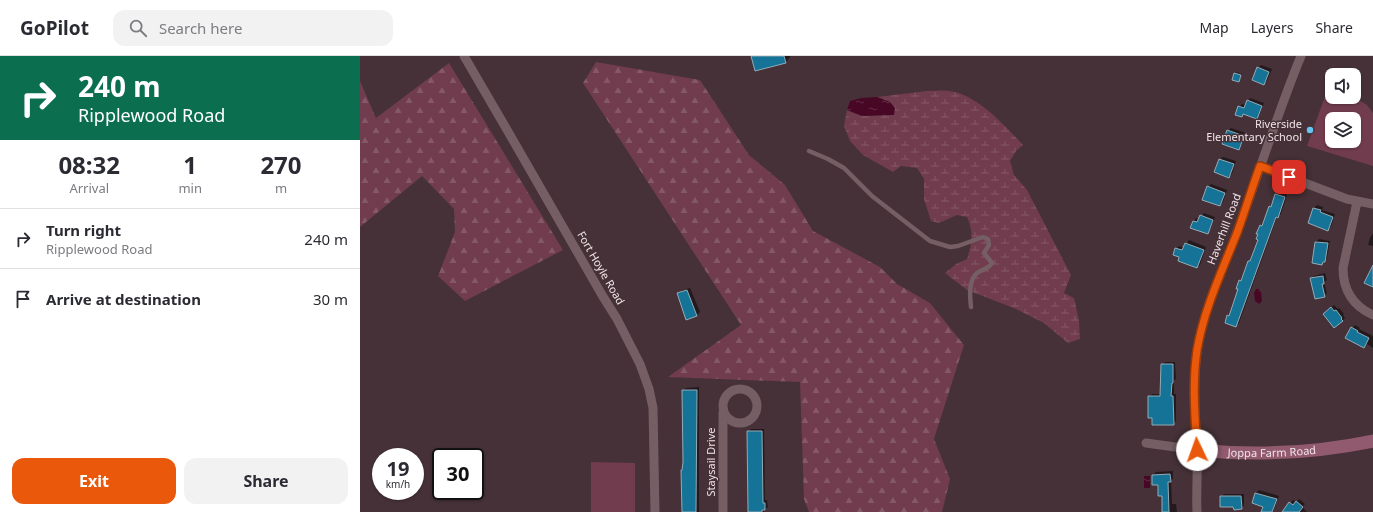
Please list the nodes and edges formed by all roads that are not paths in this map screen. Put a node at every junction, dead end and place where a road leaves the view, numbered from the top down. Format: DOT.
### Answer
graph roads {
  1 [pos="464,56"];
  2 [pos="1301,56"];
  3 [pos="808,151"];
  4 [pos="1260,166"];
  5 [pos="1357,202"];
  6 [pos="1373,204"];
  7 [pos="971,307"];
  8 [pos="1373,315"];
  9 [pos="723,413"];
  10 [pos="1373,441"];
  11 [pos="1146,443"];
  12 [pos="1197,450"];
  13 [pos="655,512"];
  14 [pos="723,512"];
  15 [pos="1197,512"];
  1 -- 13 [label="street, Fort Hoyle Road"];
  2 -- 4 [label="street, Haverhill Road"];
  3 -- 7 [label="lane"];
  4 -- 5 [label="street"];
  4 -- 12 [label="street, Haverhill Road"];
  5 -- 6 [label="street"];
  5 -- 8 [label="street"];
  9 -- 14 [label="street, Staysail Drive"];
  10 -- 12 [label="street, Joppa Farm Road"];
  11 -- 12 [label="street, Joppa Farm Road"];
  12 -- 15 [label="street, Haverhill Road"];
}
